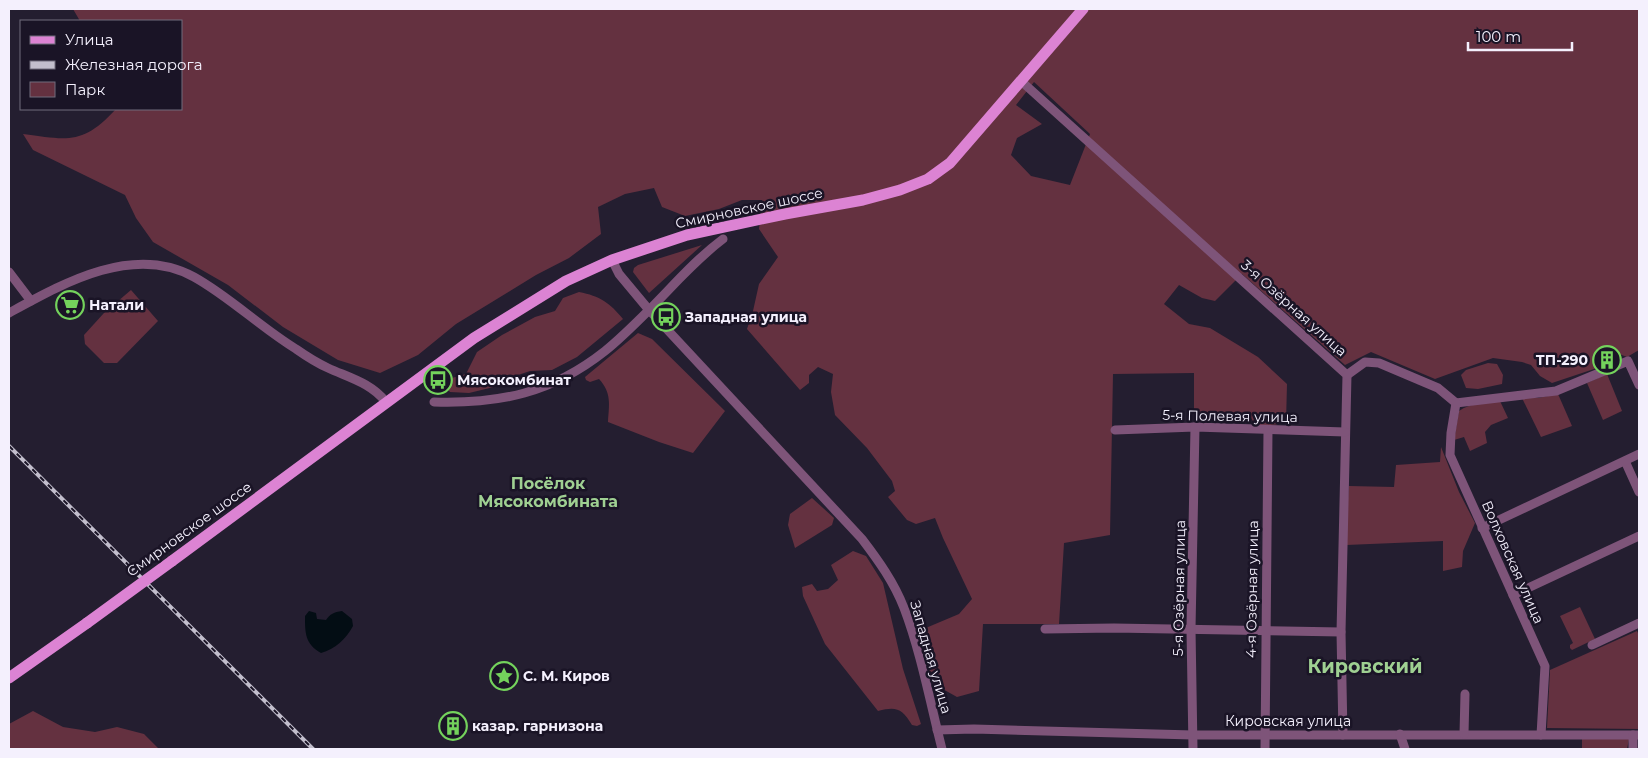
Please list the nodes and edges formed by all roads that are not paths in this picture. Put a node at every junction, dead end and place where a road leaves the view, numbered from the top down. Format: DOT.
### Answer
graph roads {
  1 [pos="1083,9"];
  2 [pos="1021,82"];
  3 [pos="723,239"];
  4 [pos="612,260"];
  5 [pos="9,272"];
  6 [pos="31,301"];
  7 [pos="649,310"];
  8 [pos="9,312"];
  9 [pos="1347,375"];
  10 [pos="1639,385"];
  11 [pos="386,402"];
  12 [pos="434,402"];
  13 [pos="1456,403"];
  14 [pos="1195,427"];
  15 [pos="1115,430"];
  16 [pos="1268,430"];
  17 [pos="1344,432"];
  18 [pos="1639,454"];
  19 [pos="1625,461"];
  20 [pos="1639,492"];
  21 [pos="1482,528"];
  22 [pos="1639,536"];
  23 [pos="1513,595"];
  24 [pos="1639,623"];
  25 [pos="1046,628"];
  26 [pos="1191,629"];
  27 [pos="1265,631"];
  28 [pos="1341,632"];
  29 [pos="1592,644"];
  30 [pos="9,678"];
  31 [pos="1465,694"];
  32 [pos="937,730"];
  33 [pos="1265,734"];
  34 [pos="1400,734"];
  35 [pos="1464,734"];
  36 [pos="1193,735"];
  37 [pos="1343,735"];
  38 [pos="1541,735"];
  39 [pos="1636,735"];
  40 [pos="942,749"];
  41 [pos="1193,749"];
  42 [pos="1265,749"];
  43 [pos="1404,749"];
  44 [pos="1633,749"];
  1 -- 2 [label="main road, Смирновское шоссе"];
  2 -- 4 [label="main road, Смирновское шоссе"];
  2 -- 9 [label="street, 3-я Озёрная улица"];
  3 -- 7 [label="street, Смирновское шоссе"];
  4 -- 7 [label="street, Западная улица"];
  4 -- 11 [label="main road, Смирновское шоссе"];
  5 -- 6 [label="street"];
  6 -- 8 [label="street"];
  6 -- 11 [label="street"];
  7 -- 12 [label="street, Смирновское шоссе"];
  7 -- 32 [label="street, Западная улица"];
  9 -- 13 [label="street"];
  9 -- 17 [label="street, 3-я Озёрная улица"];
  10 -- 13 [label="street"];
  11 -- 30 [label="main road, Смирновское шоссе, bridge"];
  13 -- 21 [label="street, Волховская улица"];
  14 -- 15 [label="street, 5-я Полевая улица"];
  14 -- 16 [label="street, 5-я Полевая улица"];
  14 -- 26 [label="street, 5-я Озёрная улица"];
  16 -- 17 [label="street, 5-я Полевая улица"];
  16 -- 27 [label="street, 4-я Озёрная улица"];
  17 -- 28 [label="street, 3-я Озёрная улица"];
  18 -- 19 [label="street"];
  19 -- 20 [label="street"];
  19 -- 21 [label="street"];
  21 -- 23 [label="street, Волховская улица"];
  22 -- 23 [label="street"];
  23 -- 38 [label="street, Волховская улица"];
  24 -- 29 [label="street"];
  25 -- 26 [label="street"];
  26 -- 27 [label="street"];
  26 -- 36 [label="street, 5-я Озёрная улица"];
  27 -- 28 [label="street"];
  27 -- 33 [label="street, 4-я Озёрная улица"];
  28 -- 37 [label="street, 3-я Озёрная улица"];
  31 -- 35 [label="street"];
  32 -- 36 [label="street, Кировская улица"];
  32 -- 40 [label="street, Западная улица"];
  33 -- 36 [label="street, Кировская улица"];
  33 -- 37 [label="street, Кировская улица"];
  33 -- 42 [label="street, 4-я Озёрная улица"];
  34 -- 35 [label="street, Кировская улица"];
  34 -- 37 [label="street, Кировская улица"];
  34 -- 43 [label="street"];
  35 -- 38 [label="street, Кировская улица"];
  36 -- 41 [label="street, 5-я Озёрная улица"];
  38 -- 39 [label="street, Кировская улица"];
  39 -- 44 [label="street"];
}
